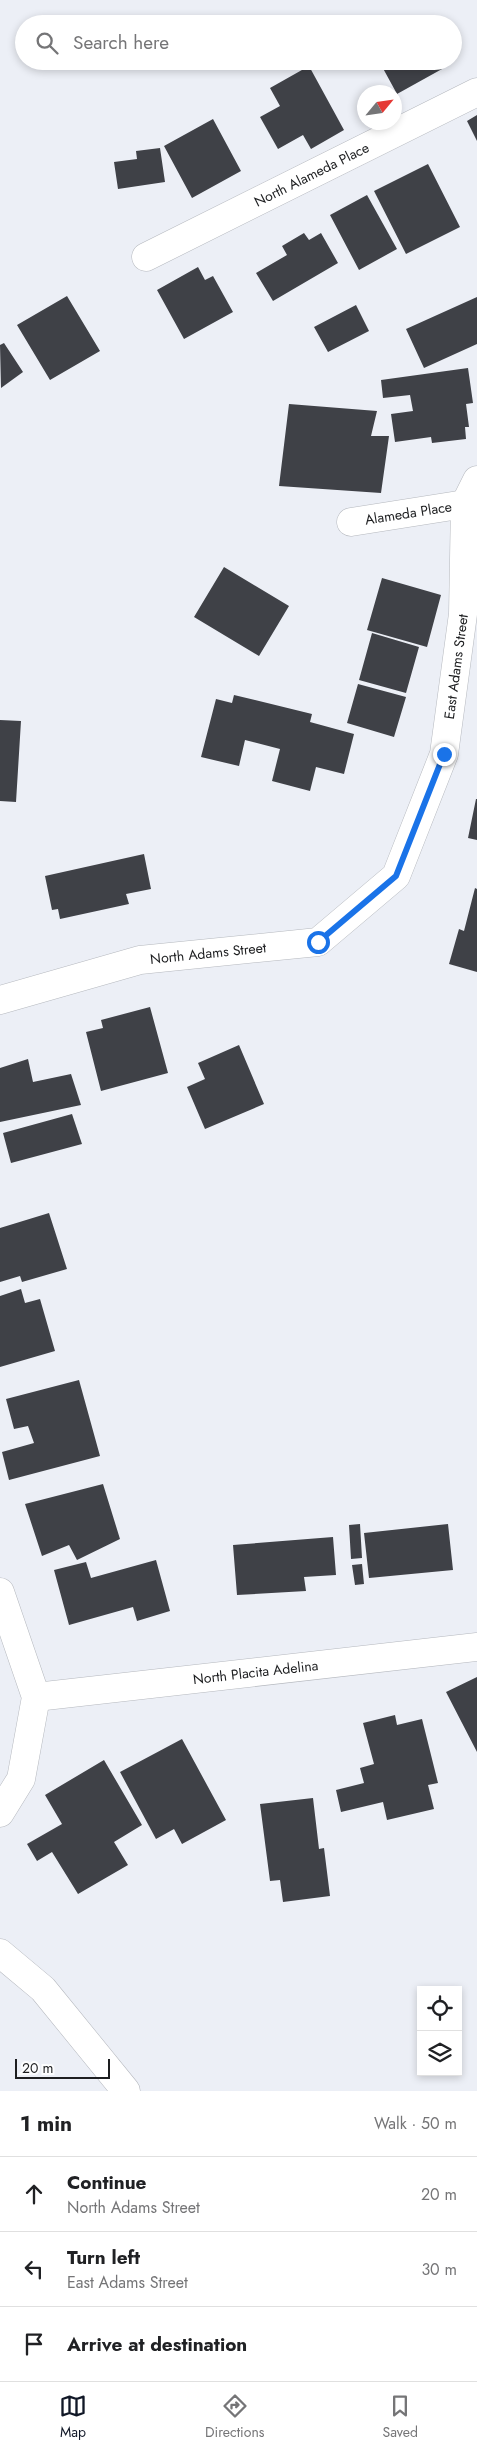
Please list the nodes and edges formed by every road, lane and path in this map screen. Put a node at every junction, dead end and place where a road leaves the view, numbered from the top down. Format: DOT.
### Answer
graph roads {
  1 [pos="477,92"];
  2 [pos="146,257"];
  3 [pos="477,480"];
  4 [pos="465,504"];
  5 [pos="350,522"];
  6 [pos="396,876"];
  7 [pos="0,1000"];
  8 [pos="0,1592"];
  9 [pos="477,1647"];
  10 [pos="36,1697"];
  11 [pos="0,1813"];
  12 [pos="0,1953"];
  13 [pos="126,2091"];
  1 -- 2 [label="street, North Alameda Place"];
  3 -- 4 [label="street, East Adams Street"];
  4 -- 5 [label="street, Alameda Place"];
  4 -- 6 [label="street, East Adams Street"];
  6 -- 7 [label="street, North Adams Street"];
  8 -- 10 [label="street"];
  9 -- 10 [label="street, North Placita Adelina"];
  10 -- 11 [label="street"];
  12 -- 13 [label="street"];
}
